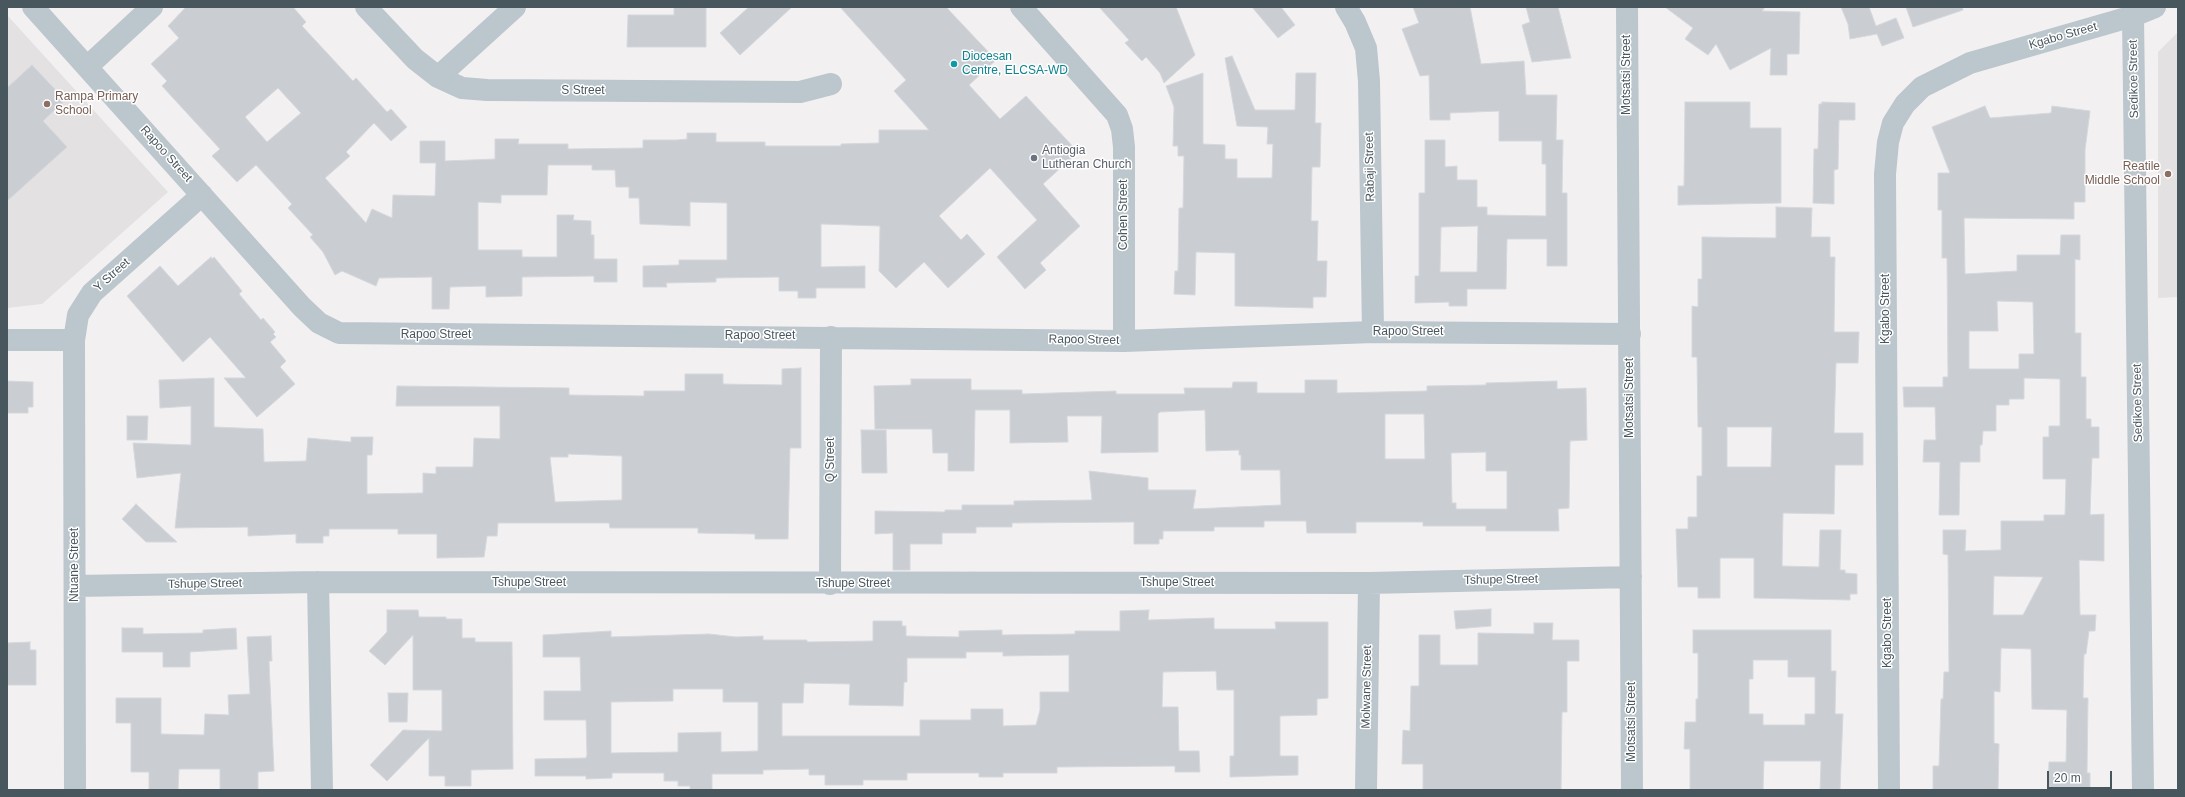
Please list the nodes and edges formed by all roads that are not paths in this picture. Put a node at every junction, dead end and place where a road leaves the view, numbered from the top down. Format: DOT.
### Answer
graph roads {
  1 [pos="33,7"];
  2 [pos="152,7"];
  3 [pos="366,7"];
  4 [pos="515,7"];
  5 [pos="1021,7"];
  6 [pos="1346,7"];
  7 [pos="1627,7"];
  8 [pos="2155,7"];
  9 [pos="2133,16"];
  10 [pos="87,67"];
  11 [pos="438,77"];
  12 [pos="831,84"];
  13 [pos="202,195"];
  14 [pos="1373,332"];
  15 [pos="1630,334"];
  16 [pos="831,337"];
  17 [pos="7,340"];
  18 [pos="74,340"];
  19 [pos="1124,341"];
  20 [pos="1632,577"];
  21 [pos="318,582"];
  22 [pos="1369,583"];
  23 [pos="830,584"];
  24 [pos="75,586"];
  25 [pos="75,790"];
  26 [pos="322,790"];
  27 [pos="1366,790"];
  28 [pos="1632,790"];
  29 [pos="1889,790"];
  30 [pos="2143,790"];
  1 -- 10 [label="street, Rapoo Street"];
  2 -- 10 [label="street"];
  3 -- 11 [label="street, S Street"];
  4 -- 11 [label="street"];
  5 -- 19 [label="street, Cohen Street"];
  6 -- 14 [label="street, Rabaji Street"];
  7 -- 15 [label="street, Motsatsi Street"];
  8 -- 9 [label="street, Kgabo Street"];
  9 -- 29 [label="street, Kgabo Street"];
  9 -- 30 [label="street, Sedikoe Street"];
  10 -- 13 [label="street, Rapoo Street"];
  11 -- 12 [label="street, S Street"];
  13 -- 16 [label="street, Rapoo Street"];
  13 -- 18 [label="street, Y Street"];
  14 -- 15 [label="street, Rapoo Street"];
  14 -- 19 [label="street, Rapoo Street"];
  15 -- 20 [label="street, Motsatsi Street"];
  16 -- 19 [label="street, Rapoo Street"];
  16 -- 23 [label="street, Q Street"];
  17 -- 18 [label="street"];
  18 -- 24 [label="street, Ntuane Street"];
  20 -- 22 [label="street, Tshupe Street"];
  20 -- 28 [label="street, Motsatsi Street"];
  21 -- 23 [label="street, Tshupe Street"];
  21 -- 24 [label="street, Tshupe Street"];
  21 -- 26 [label="street"];
  22 -- 23 [label="street, Tshupe Street"];
  22 -- 27 [label="street, Molwane Street"];
  24 -- 25 [label="street, Ntuane Street"];
}
